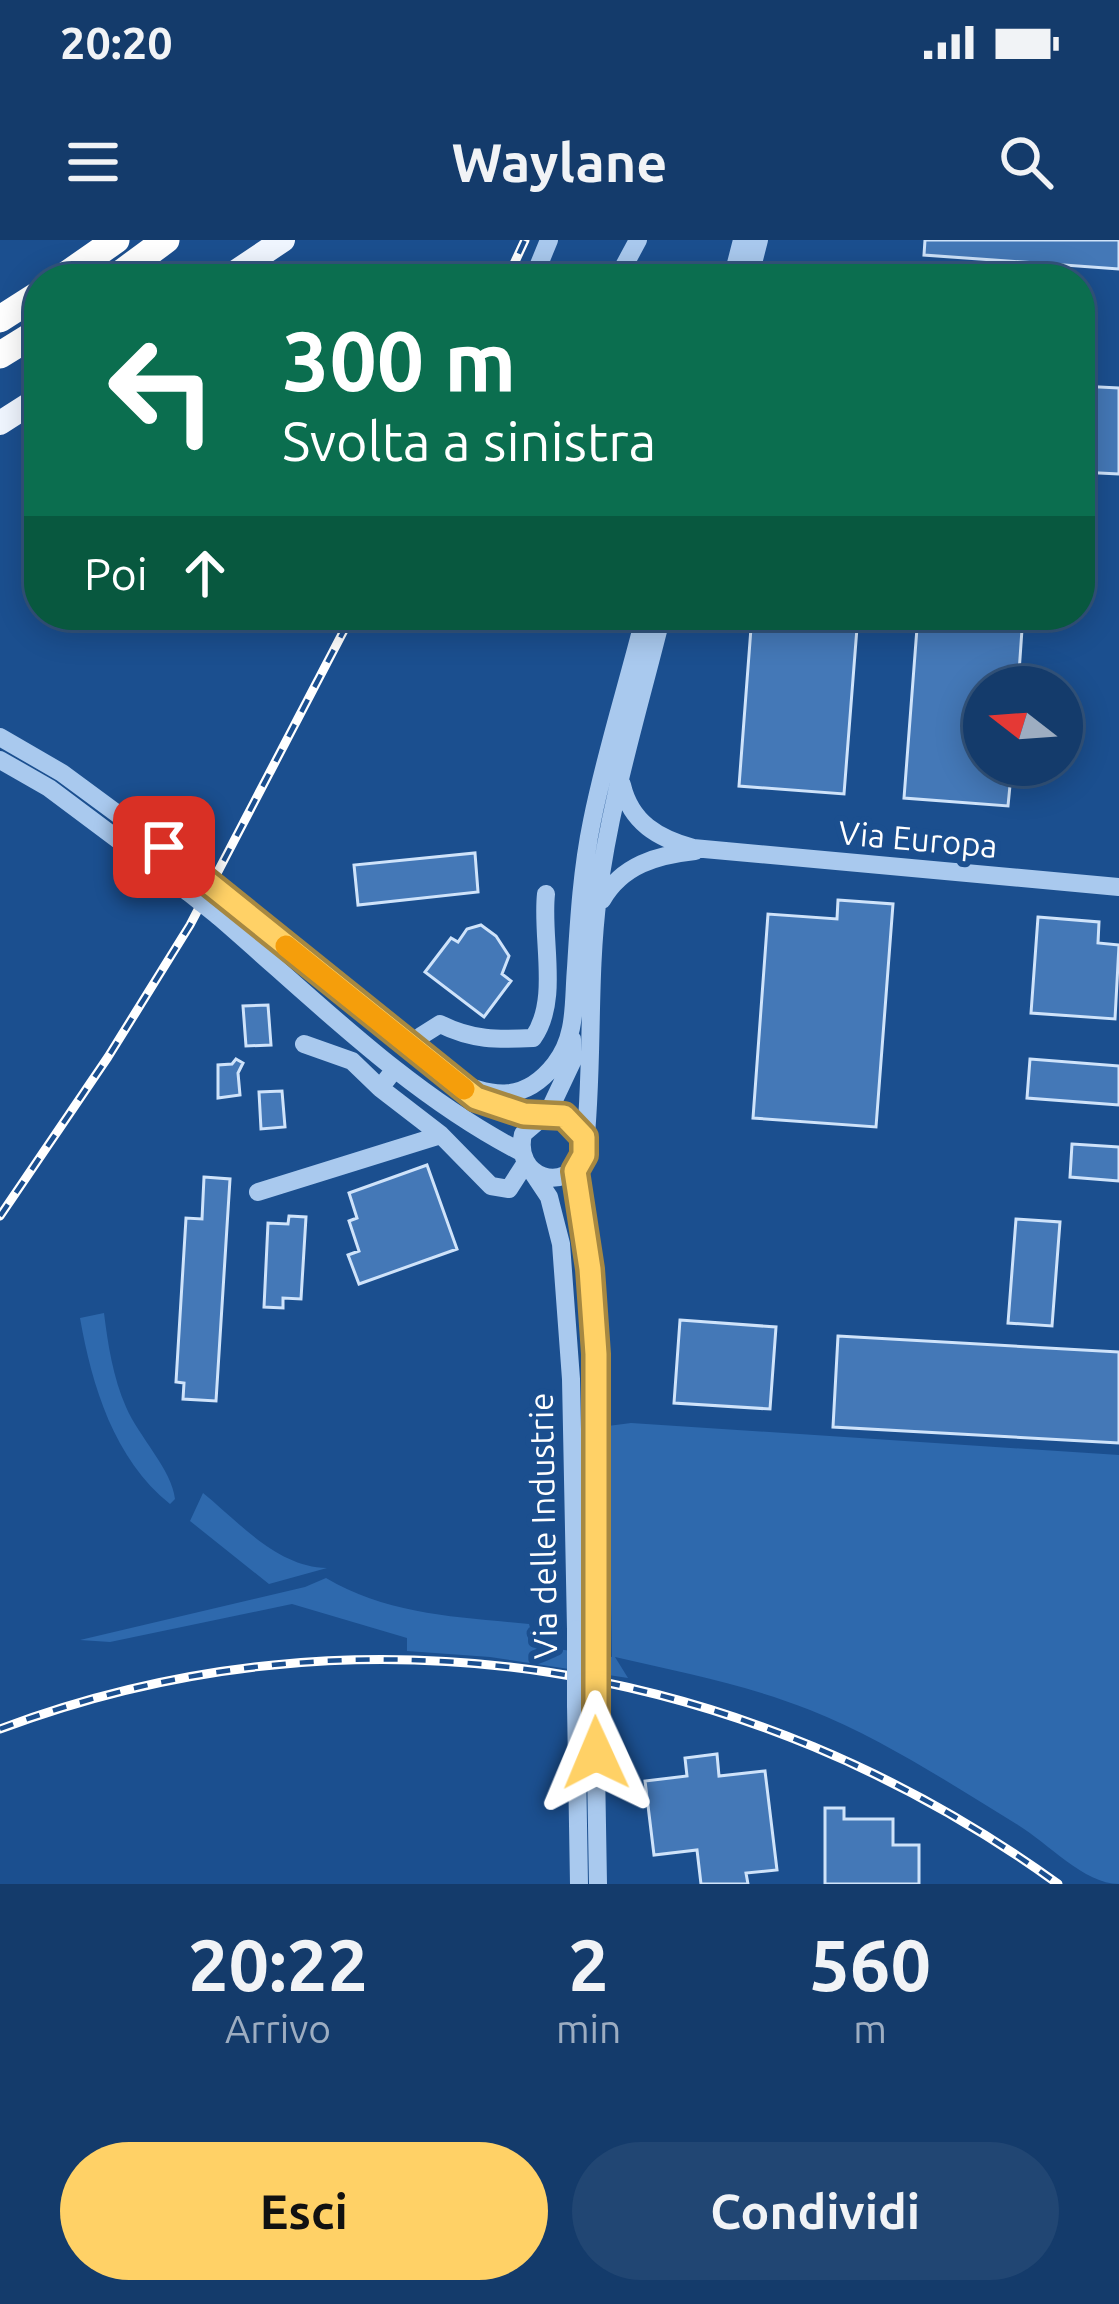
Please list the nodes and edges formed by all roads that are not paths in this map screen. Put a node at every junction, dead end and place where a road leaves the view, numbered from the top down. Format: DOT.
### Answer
graph roads {
  1 [pos="116,240"];
  2 [pos="166,240"];
  3 [pos="284,240"];
  4 [pos="82,264"];
  5 [pos="133,264"];
  6 [pos="248,264"];
  7 [pos="641,630"];
  8 [pos="658,630"];
  9 [pos="0,737"];
  10 [pos="0,760"];
  11 [pos="620,781"];
  12 [pos="712,850"];
  13 [pos="194,883"];
  14 [pos="1119,887"];
  15 [pos="547,894"];
  16 [pos="223,907"];
  17 [pos="597,909"];
  18 [pos="572,1034"];
  19 [pos="421,1036"];
  20 [pos="304,1044"];
  21 [pos="448,1078"];
  22 [pos="545,1115"];
  23 [pos="441,1136"];
  24 [pos="584,1137"];
  25 [pos="526,1163"];
  26 [pos="575,1171"];
  27 [pos="258,1192"];
  28 [pos="586,1631"];
  29 [pos="586,1707"];
  30 [pos="579,1884"];
  31 [pos="598,1884"];
  1 -- 4 [label="highway"];
  2 -- 5 [label="highway"];
  3 -- 6 [label="main road"];
  7 -- 18 [label="street"];
  8 -- 11 [label="street"];
  9 -- 13 [label="street"];
  10 -- 13 [label="street"];
  11 -- 12 [label="street, Via Europa"];
  11 -- 17 [label="street"];
  12 -- 14 [label="street, Via Europa"];
  12 -- 17 [label="street, Via Europa"];
  13 -- 16 [label="street, bridge"];
  15 -- 19 [label="street"];
  16 -- 21 [label="street"];
  16 -- 25 [label="street"];
  17 -- 24 [label="street"];
  18 -- 21 [label="street"];
  18 -- 22 [label="street"];
  20 -- 23 [label="street"];
  21 -- 22 [label="street"];
  22 -- 24 [label="street"];
  22 -- 25 [label="street"];
  23 -- 25 [label="street"];
  23 -- 27 [label="street"];
  24 -- 26 [label="street"];
  25 -- 26 [label="street"];
  25 -- 28 [label="street, Via delle Industrie"];
  26 -- 28 [label="street"];
  28 -- 29 [label="street, Via delle Industrie, bridge"];
  29 -- 30 [label="street, Via delle Industrie"];
  29 -- 31 [label="street, Via delle Industrie"];
}
